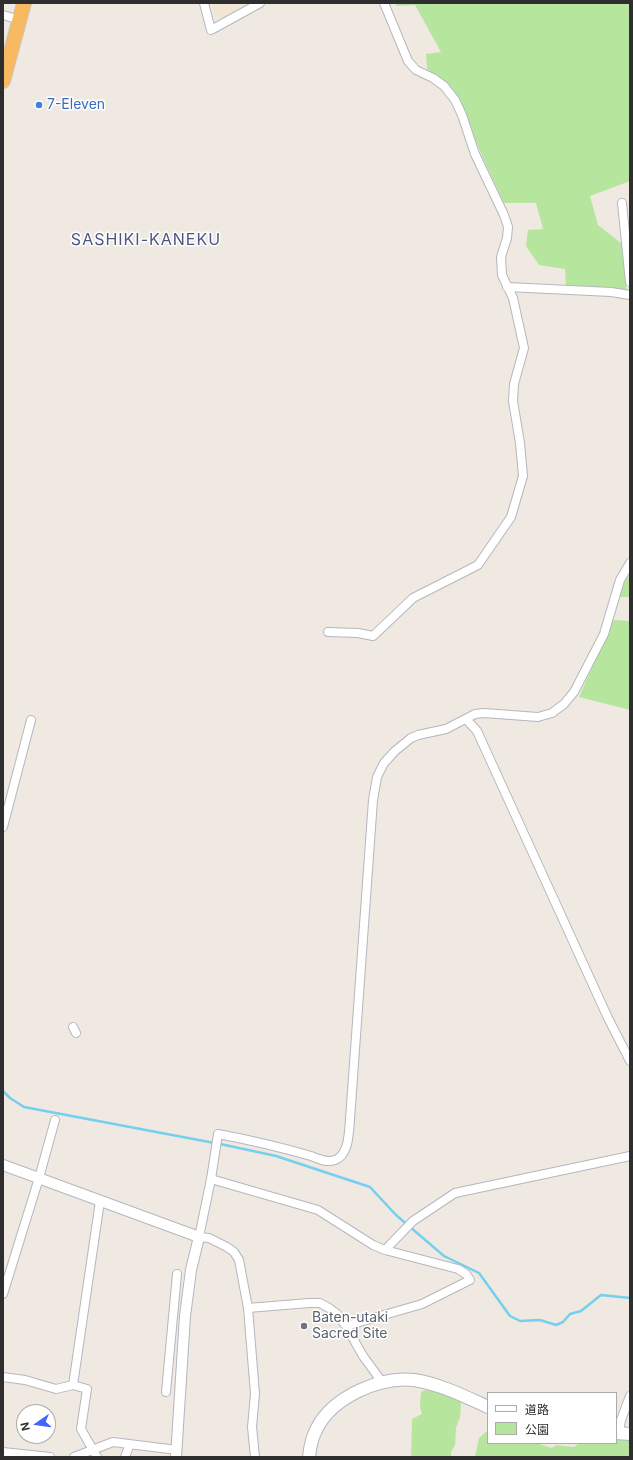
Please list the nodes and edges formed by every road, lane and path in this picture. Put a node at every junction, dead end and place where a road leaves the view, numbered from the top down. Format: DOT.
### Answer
graph roads {
  1 [pos="24,3"];
  2 [pos="204,3"];
  3 [pos="260,3"];
  4 [pos="384,3"];
  5 [pos="3,16"];
  6 [pos="20,20"];
  7 [pos="3,81"];
  8 [pos="622,203"];
  9 [pos="630,282"];
  10 [pos="507,287"];
  11 [pos="630,295"];
  12 [pos="630,563"];
  13 [pos="328,632"];
  14 [pos="466,719"];
  15 [pos="31,720"];
  16 [pos="3,827"];
  17 [pos="630,1061"];
  18 [pos="55,1120"];
  19 [pos="630,1156"];
  20 [pos="3,1165"];
  21 [pos="39,1178"];
  22 [pos="211,1179"];
  23 [pos="100,1201"];
  24 [pos="199,1237"];
  25 [pos="385,1250"];
  26 [pos="178,1274"];
  27 [pos="3,1294"];
  28 [pos="248,1308"];
  29 [pos="346,1326"];
  30 [pos="182,1356"];
  31 [pos="168,1363"];
  32 [pos="3,1377"];
  33 [pos="382,1382"];
  34 [pos="73,1385"];
  35 [pos="166,1392"];
  36 [pos="630,1396"];
  37 [pos="487,1407"];
  38 [pos="622,1433"];
  39 [pos="130,1444"];
  40 [pos="3,1452"];
  41 [pos="95,1453"];
  42 [pos="176,1453"];
  43 [pos="50,1457"];
  44 [pos="74,1457"];
  45 [pos="125,1457"];
  46 [pos="255,1457"];
  47 [pos="309,1457"];
  1 -- 6 [label="highway"];
  2 -- 3 [label="street"];
  4 -- 10 [label="street"];
  5 -- 6 [label="street"];
  6 -- 7 [label="highway"];
  8 -- 9 [label="street"];
  10 -- 11 [label="street"];
  10 -- 13 [label="street"];
  12 -- 14 [label="street"];
  14 -- 17 [label="street"];
  14 -- 22 [label="street"];
  15 -- 16 [label="street"];
  18 -- 21 [label="street"];
  19 -- 25 [label="street"];
  20 -- 21 [label="street"];
  21 -- 23 [label="street"];
  21 -- 27 [label="street"];
  22 -- 24 [label="street"];
  22 -- 25 [label="street"];
  23 -- 24 [label="street"];
  23 -- 34 [label="street"];
  24 -- 28 [label="street"];
  24 -- 30 [label="street"];
  25 -- 29 [label="street"];
  26 -- 31 [label="street"];
  28 -- 29 [label="street"];
  28 -- 46 [label="street"];
  29 -- 33 [label="street"];
  30 -- 31 [label="street"];
  30 -- 42 [label="street"];
  31 -- 35 [label="street"];
  32 -- 34 [label="street"];
  33 -- 37 [label="main road"];
  33 -- 47 [label="main road"];
  34 -- 41 [label="street"];
  36 -- 38 [label="street"];
  39 -- 41 [label="street"];
  39 -- 42 [label="street"];
  39 -- 45 [label="street"];
  40 -- 43 [label="street"];
  41 -- 44 [label="street"];
}
